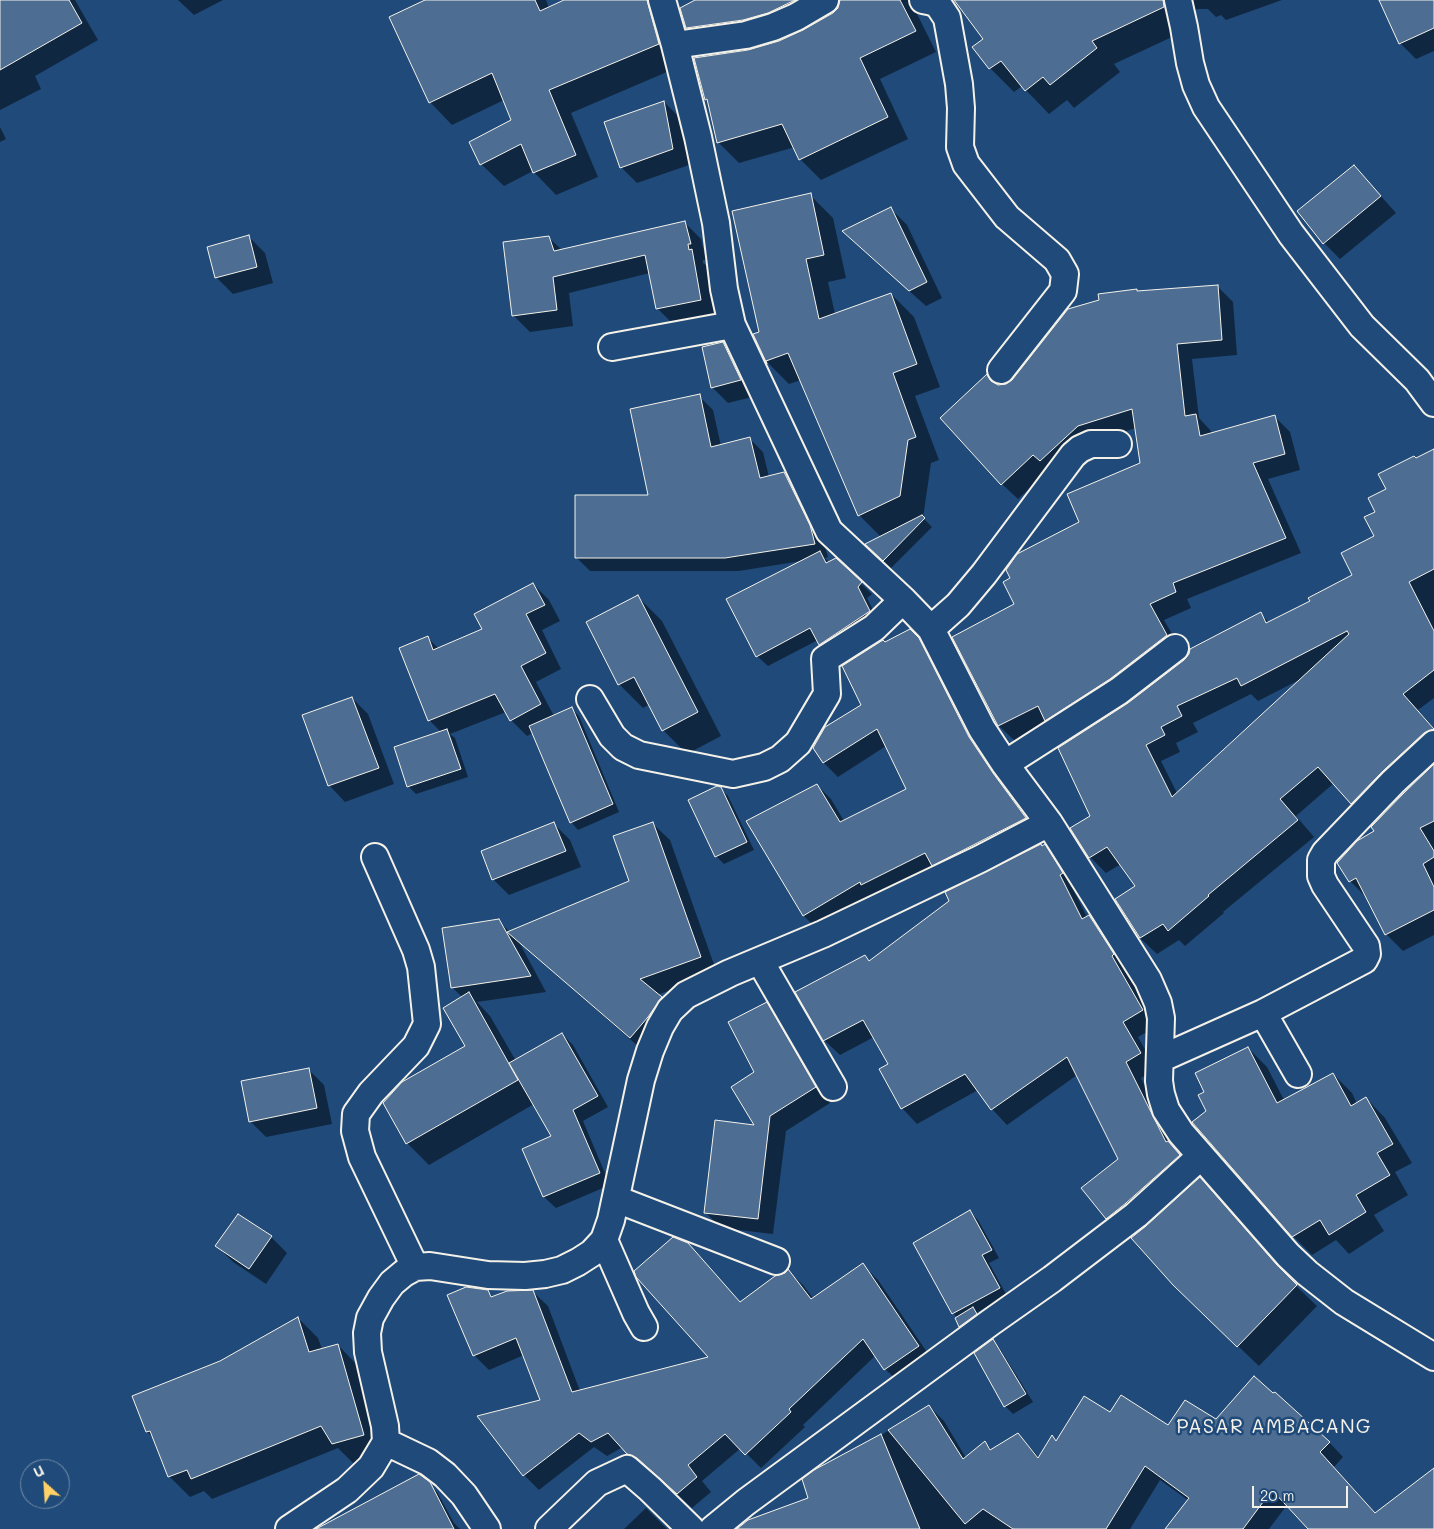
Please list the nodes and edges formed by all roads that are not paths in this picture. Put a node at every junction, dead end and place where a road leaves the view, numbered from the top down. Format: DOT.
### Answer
graph roads {
  1 [pos="662,0"];
  2 [pos="825,0"];
  3 [pos="923,0"];
  4 [pos="1178,0"];
  5 [pos="676,45"];
  6 [pos="732,325"];
  7 [pos="612,347"];
  8 [pos="1001,370"];
  9 [pos="1434,403"];
  10 [pos="1118,444"];
  11 [pos="903,600"];
  12 [pos="931,629"];
  13 [pos="1175,648"];
  14 [pos="590,700"];
  15 [pos="1434,744"];
  16 [pos="1005,764"];
  17 [pos="1049,822"];
  18 [pos="375,857"];
  19 [pos="760,960"];
  20 [pos="1263,1013"];
  21 [pos="1160,1059"];
  22 [pos="1298,1074"];
  23 [pos="833,1087"];
  24 [pos="1201,1156"];
  25 [pos="616,1199"];
  26 [pos="604,1240"];
  27 [pos="776,1261"];
  28 [pos="415,1267"];
  29 [pos="644,1327"];
  30 [pos="1434,1356"];
  31 [pos="386,1442"];
  32 [pos="289,1529"];
  33 [pos="487,1529"];
  34 [pos="549,1529"];
  35 [pos="691,1529"];
  36 [pos="713,1529"];
  1 -- 5 [label="street"];
  2 -- 5 [label="street"];
  3 -- 8 [label="street"];
  4 -- 9 [label="street"];
  5 -- 6 [label="street"];
  6 -- 7 [label="street"];
  6 -- 11 [label="street"];
  10 -- 12 [label="street"];
  11 -- 12 [label="street"];
  11 -- 14 [label="street"];
  12 -- 16 [label="street"];
  13 -- 16 [label="street"];
  15 -- 20 [label="street"];
  16 -- 17 [label="street"];
  17 -- 19 [label="street"];
  17 -- 21 [label="street"];
  18 -- 28 [label="street"];
  19 -- 23 [label="street"];
  19 -- 25 [label="street"];
  20 -- 21 [label="street"];
  20 -- 22 [label="street"];
  21 -- 24 [label="street"];
  24 -- 30 [label="street"];
  24 -- 36 [label="street"];
  25 -- 26 [label="street"];
  25 -- 27 [label="street"];
  26 -- 28 [label="street"];
  26 -- 29 [label="street"];
  28 -- 31 [label="street"];
  31 -- 32 [label="street"];
  31 -- 33 [label="street"];
  34 -- 35 [label="street"];
}
